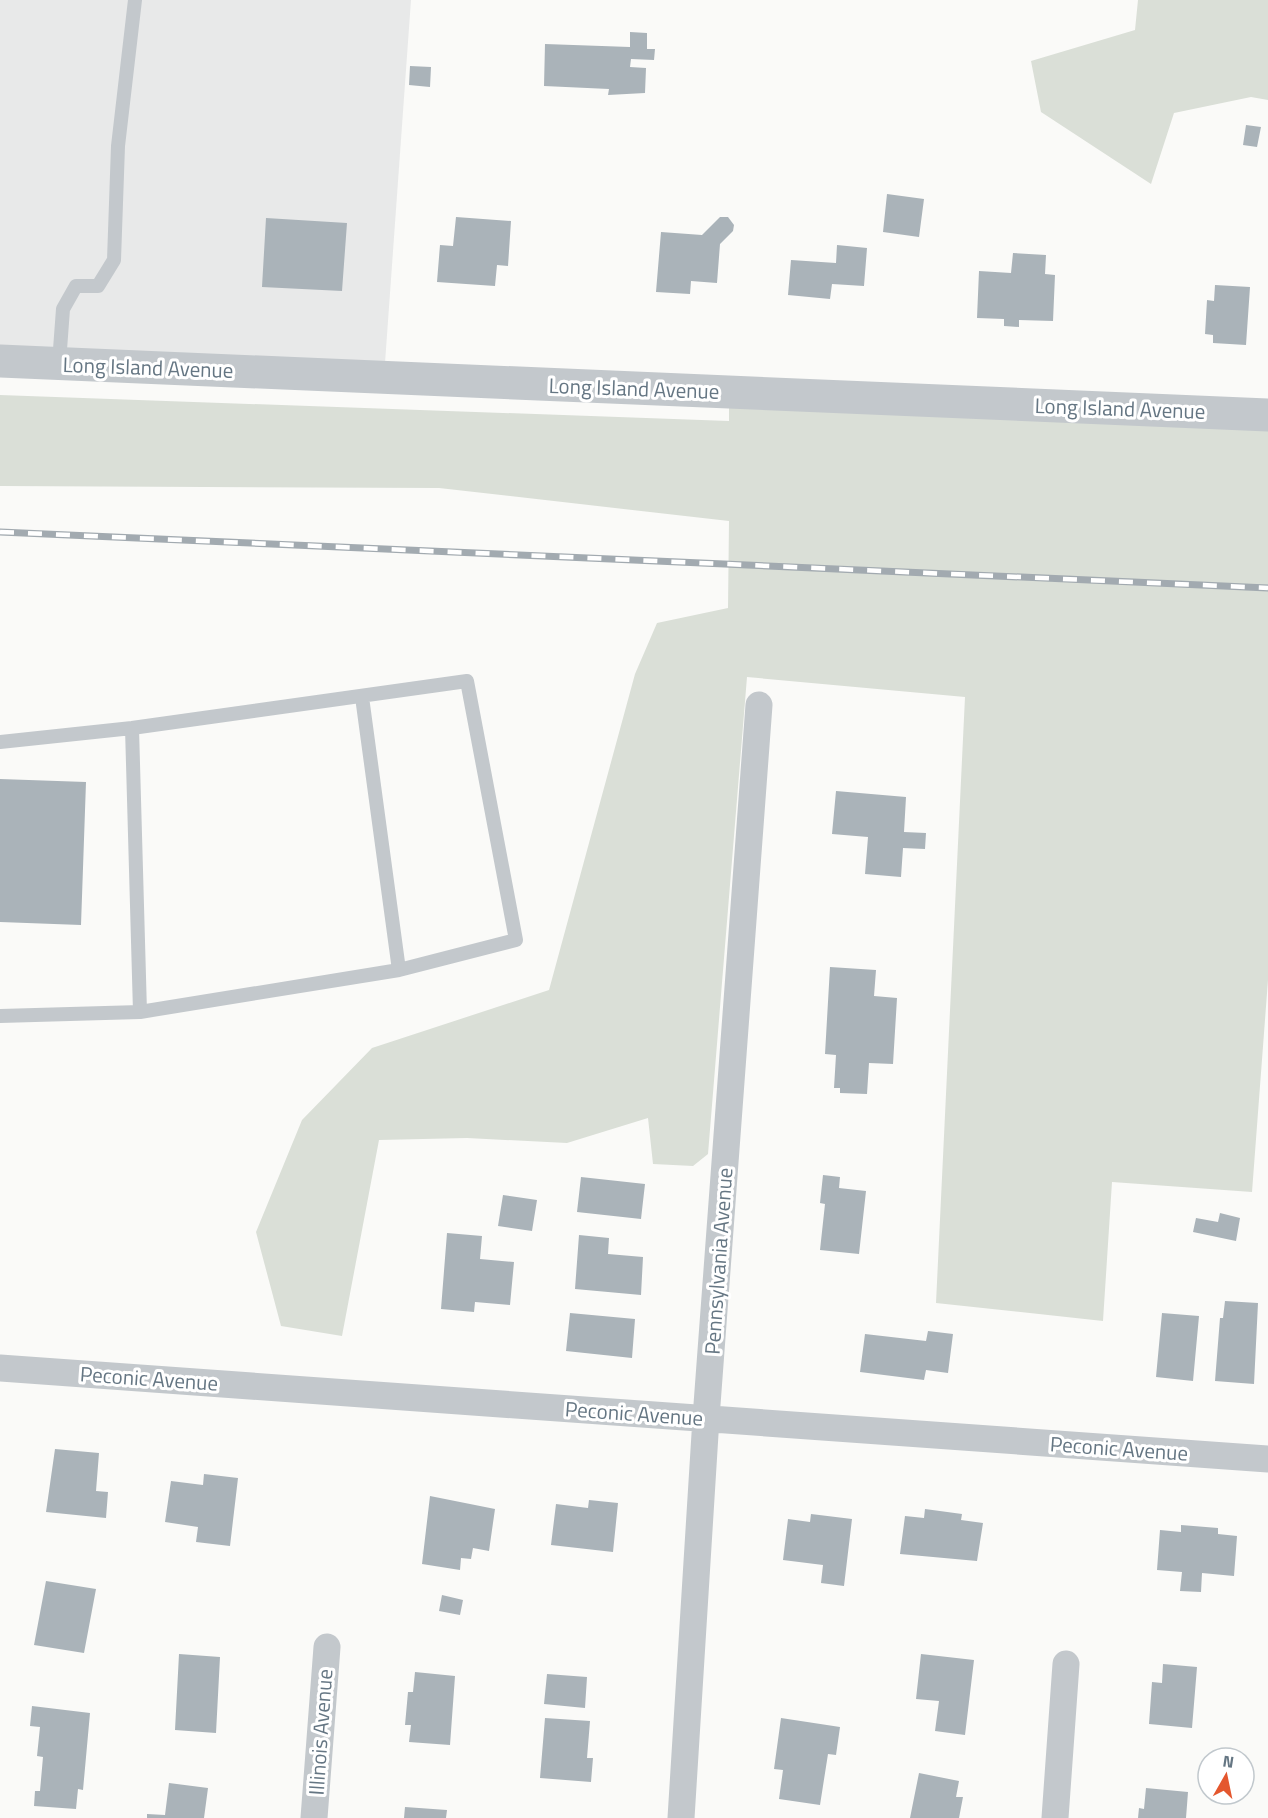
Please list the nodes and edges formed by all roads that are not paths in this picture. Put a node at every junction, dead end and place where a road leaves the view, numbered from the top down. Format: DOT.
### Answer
graph roads {
  1 [pos="135,0"];
  2 [pos="0,361"];
  3 [pos="59,363"];
  4 [pos="1268,415"];
  5 [pos="362,697"];
  6 [pos="759,705"];
  7 [pos="132,728"];
  8 [pos="0,742"];
  9 [pos="399,970"];
  10 [pos="140,1012"];
  11 [pos="0,1016"];
  12 [pos="0,1368"];
  13 [pos="706,1418"];
  14 [pos="1268,1459"];
  15 [pos="327,1647"];
  16 [pos="1066,1664"];
  17 [pos="314,1818"];
  18 [pos="681,1818"];
  19 [pos="1054,1818"];
  1 -- 3 [label="lane"];
  2 -- 3 [label="street, Long Island Avenue"];
  3 -- 4 [label="street, Long Island Avenue"];
  5 -- 7 [label="lane"];
  5 -- 9 [label="lane"];
  5 -- 9 [label="lane"];
  6 -- 13 [label="street, Pennsylvania Avenue"];
  7 -- 8 [label="lane"];
  7 -- 10 [label="lane"];
  9 -- 10 [label="lane"];
  10 -- 11 [label="lane"];
  12 -- 13 [label="street, Peconic Avenue"];
  13 -- 14 [label="street, Peconic Avenue"];
  13 -- 18 [label="street, Pennsylvania Avenue"];
  15 -- 17 [label="street, Illinois Avenue"];
  16 -- 19 [label="street"];
}
